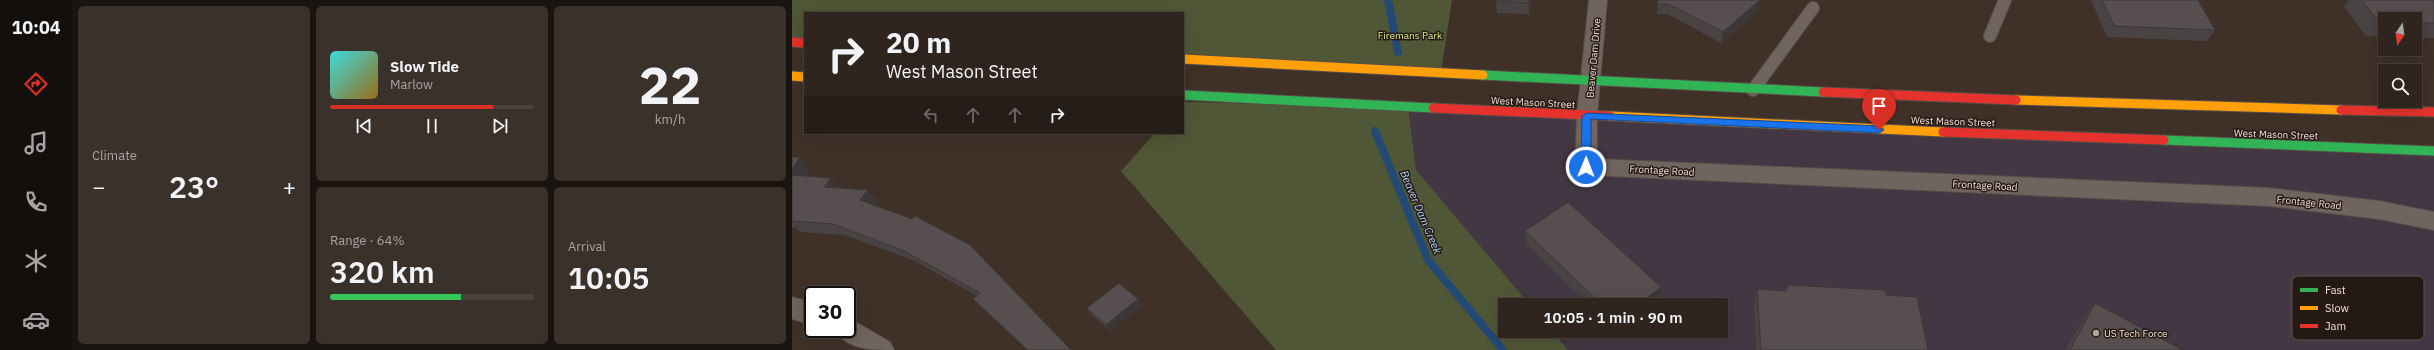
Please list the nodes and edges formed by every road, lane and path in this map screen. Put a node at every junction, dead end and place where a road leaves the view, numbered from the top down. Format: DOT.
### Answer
graph roads {
  1 [pos="1598,0"];
  2 [pos="2005,0"];
  3 [pos="1813,8"];
  4 [pos="1990,36"];
  5 [pos="792,42"];
  6 [pos="804,43"];
  7 [pos="1184,59"];
  8 [pos="792,76"];
  9 [pos="804,77"];
  10 [pos="1591,82"];
  11 [pos="1753,90"];
  12 [pos="1184,95"];
  13 [pos="2434,112"];
  14 [pos="1587,116"];
  15 [pos="2434,151"];
  16 [pos="2434,221"];
  17 [pos="792,308"];
  18 [pos="804,311"];
  19 [pos="856,334"];
  20 [pos="881,350"];
  1 -- 10 [label="street, Beaver Dam Drive"];
  2 -- 4 [label="lane"];
  3 -- 11 [label="lane"];
  5 -- 6 [label="main road"];
  7 -- 10 [label="main road"];
  8 -- 9 [label="main road"];
  10 -- 11 [label="main road"];
  10 -- 14 [label="street, Beaver Dam Drive"];
  11 -- 13 [label="main road"];
  12 -- 14 [label="main road, West Mason Street"];
  14 -- 15 [label="main road, West Mason Street"];
  14 -- 16 [label="street, Frontage Road"];
  17 -- 18 [label="street"];
  19 -- 20 [label="street"];
}
